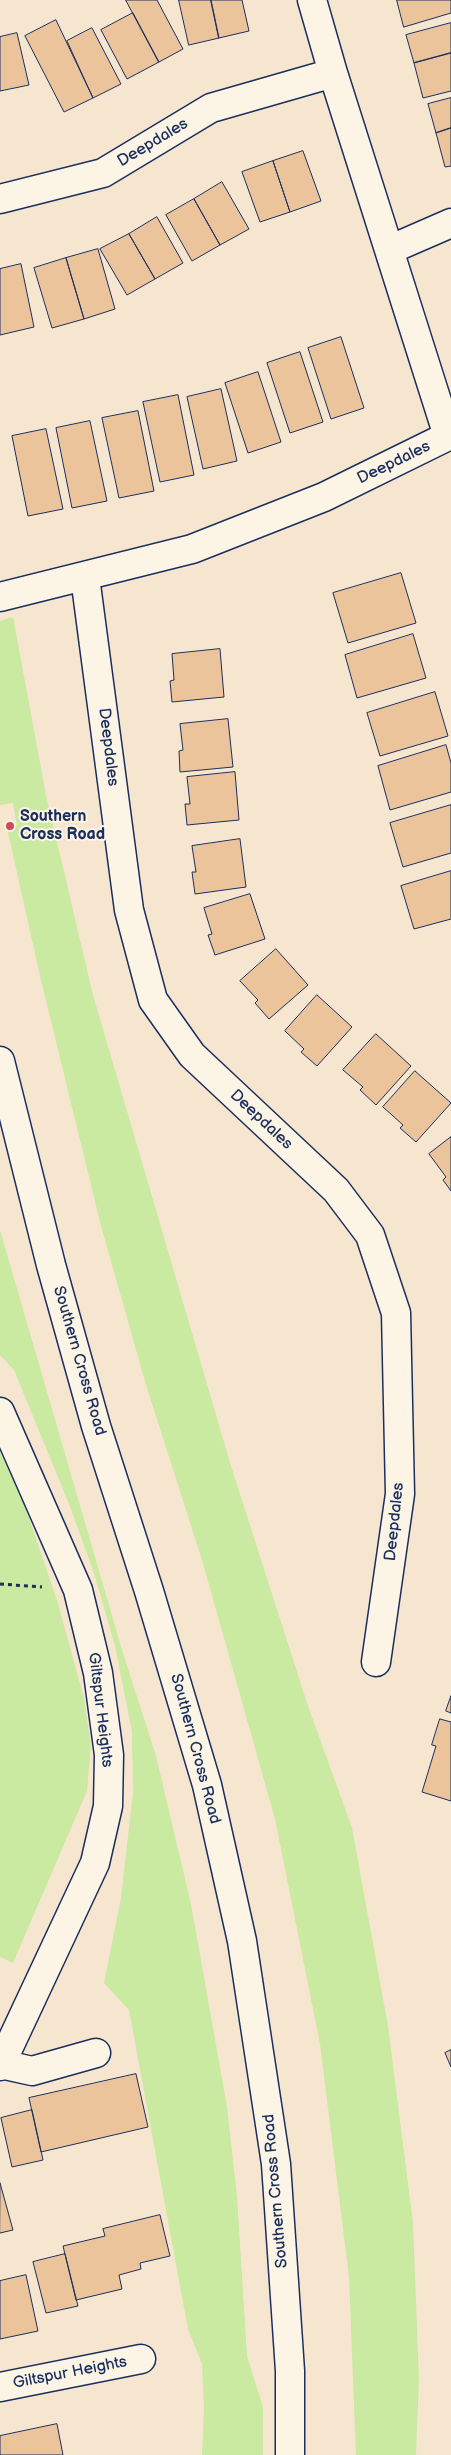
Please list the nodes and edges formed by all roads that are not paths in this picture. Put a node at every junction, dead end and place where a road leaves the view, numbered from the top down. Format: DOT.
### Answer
graph roads {
  1 [pos="312,0"];
  2 [pos="332,73"];
  3 [pos="0,199"];
  4 [pos="451,223"];
  5 [pos="389,250"];
  6 [pos="449,440"];
  7 [pos="85,577"];
  8 [pos="0,598"];
  9 [pos="0,1061"];
  10 [pos="7,1122"];
  11 [pos="0,1412"];
  12 [pos="376,1662"];
  13 [pos="96,2053"];
  14 [pos="0,2065"];
  15 [pos="141,2359"];
  16 [pos="0,2387"];
  17 [pos="290,2455"];
  1 -- 2 [label="street, Deepdales"];
  2 -- 3 [label="street, Deepdales"];
  2 -- 5 [label="street, Deepdales"];
  4 -- 5 [label="street"];
  5 -- 6 [label="street, Deepdales"];
  6 -- 7 [label="street, Deepdales"];
  7 -- 8 [label="street, Deepdales"];
  7 -- 12 [label="street, Deepdales"];
  9 -- 10 [label="street, Southern Cross Road"];
  10 -- 17 [label="street, Southern Cross Road"];
  11 -- 14 [label="street, Giltspur Heights"];
  13 -- 14 [label="street, Giltspur Heights"];
  15 -- 16 [label="street, Giltspur Heights"];
}
